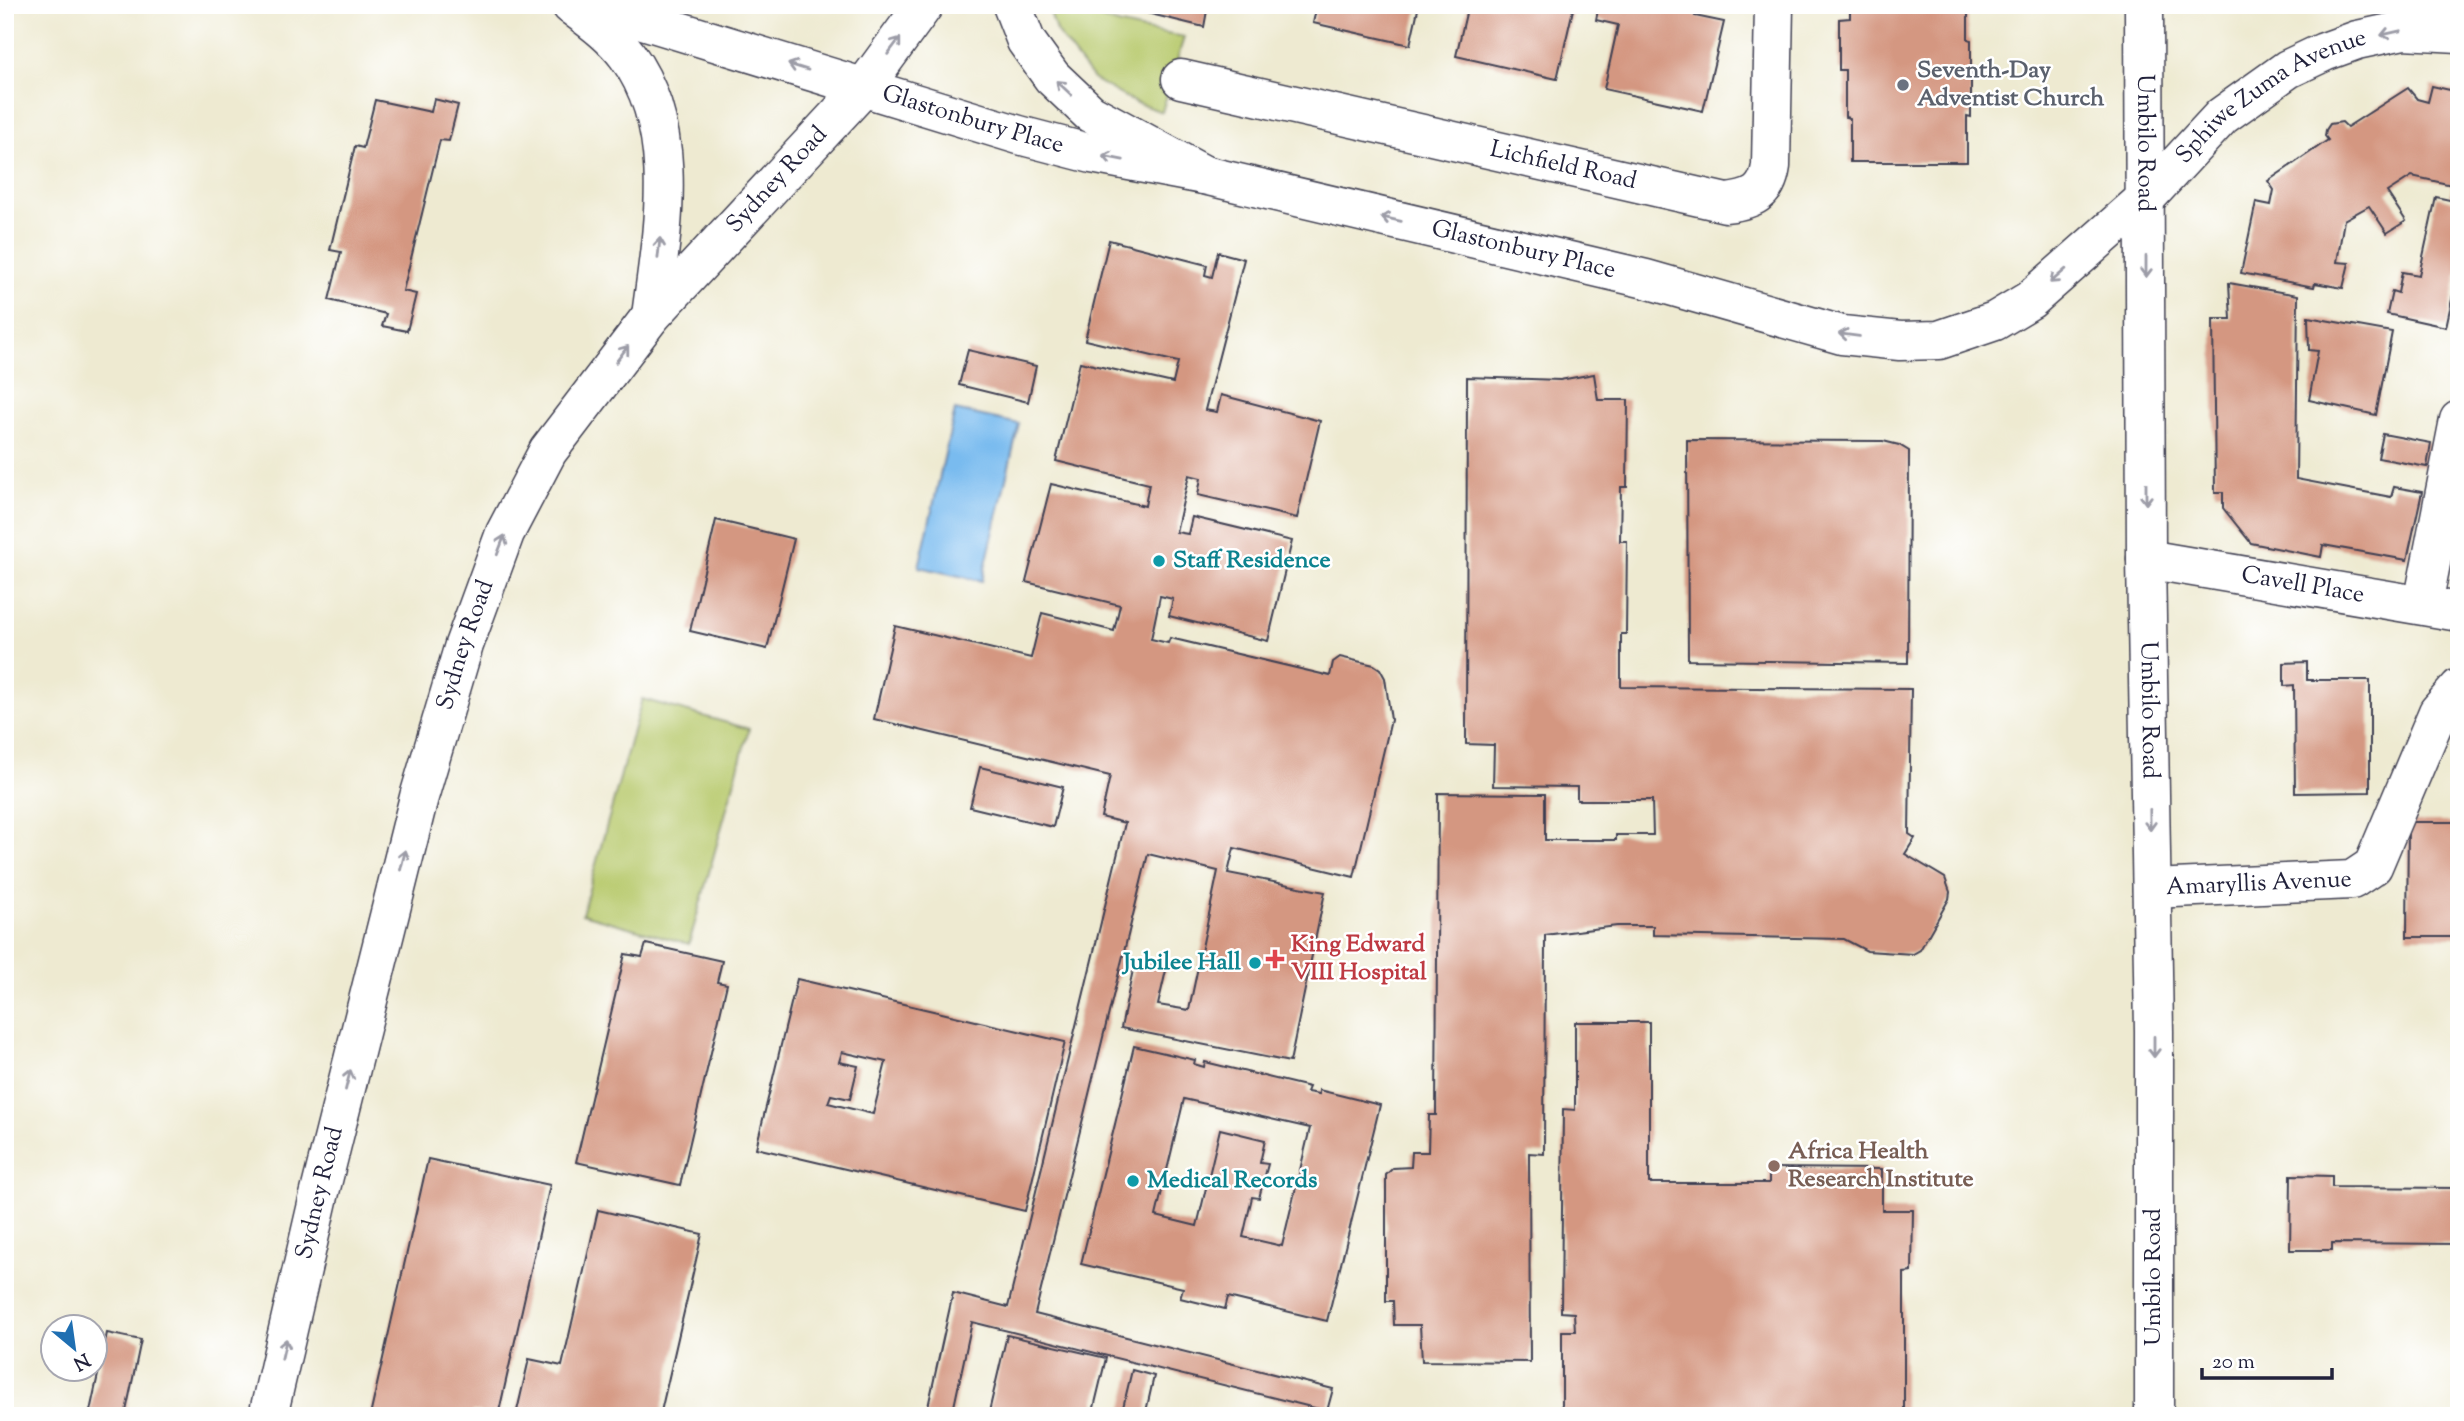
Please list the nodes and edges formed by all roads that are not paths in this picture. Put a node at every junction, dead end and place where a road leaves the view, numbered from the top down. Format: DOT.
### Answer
graph roads {
  1 [pos="571,5"];
  2 [pos="594,5"];
  3 [pos="924,5"];
  4 [pos="1012,5"];
  5 [pos="1774,5"];
  6 [pos="2144,5"];
  7 [pos="2459,33"];
  8 [pos="1181,79"];
  9 [pos="864,86"];
  10 [pos="1204,176"];
  11 [pos="2146,198"];
  12 [pos="651,316"];
  13 [pos="2459,420"];
  14 [pos="2146,559"];
  15 [pos="2441,608"];
  16 [pos="2459,688"];
  17 [pos="2152,889"];
  18 [pos="268,1416"];
  19 [pos="2154,1416"];
  12 -- 1 [label="street, one-way"];
  9 -- 2 [label="street, Glastonbury Place, one-way"];
  9 -- 3 [label="street, Sydney Road, one-way"];
  10 -- 4 [label="street, one-way"];
  5 -- 8 [label="street, Lichfield Road"];
  6 -- 11 [label="street, Umbilo Road"];
  7 -- 11 [label="street, Sphiwe Zuma Avenue, one-way"];
  10 -- 9 [label="street, Glastonbury Place, one-way"];
  9 -- 12 [label="street, Sydney Road"];
  11 -- 10 [label="street, Glastonbury Place, one-way"];
  11 -- 14 [label="street, Umbilo Road, one-way"];
  18 -- 12 [label="street, Sydney Road, one-way"];
  13 -- 15 [label="street"];
  14 -- 15 [label="street, Cavell Place"];
  14 -- 17 [label="street, Umbilo Road, one-way"];
  16 -- 17 [label="street, Amaryllis Avenue"];
  17 -- 19 [label="street, Umbilo Road, one-way"];
}
